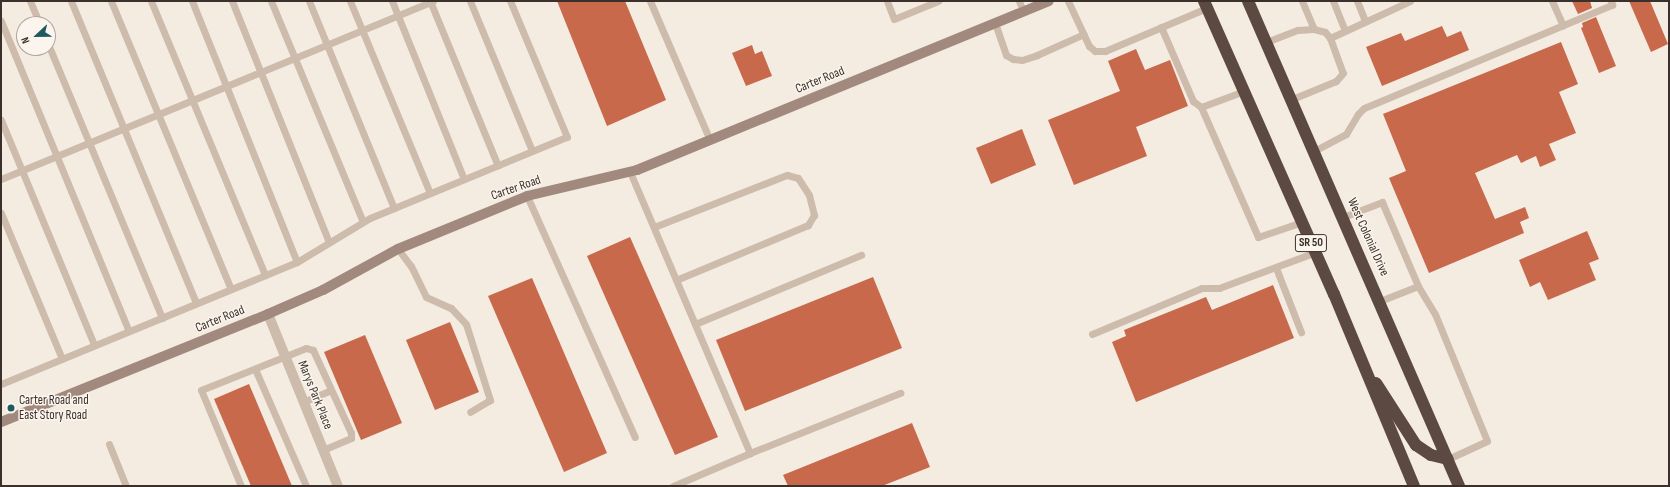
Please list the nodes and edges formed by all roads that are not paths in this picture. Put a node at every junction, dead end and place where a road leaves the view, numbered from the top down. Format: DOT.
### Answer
graph roads {
  1 [pos="30,1"];
  2 [pos="71,1"];
  3 [pos="111,1"];
  4 [pos="151,1"];
  5 [pos="192,1"];
  6 [pos="232,1"];
  7 [pos="271,1"];
  8 [pos="309,1"];
  9 [pos="350,1"];
  10 [pos="392,1"];
  11 [pos="431,1"];
  12 [pos="470,1"];
  13 [pos="510,1"];
  14 [pos="650,1"];
  15 [pos="887,1"];
  16 [pos="938,1"];
  17 [pos="1019,1"];
  18 [pos="1049,1"];
  19 [pos="1068,1"];
  20 [pos="1248,1"];
  21 [pos="1302,1"];
  22 [pos="1333,1"];
  23 [pos="1357,1"];
  24 [pos="1410,1"];
  25 [pos="1552,1"];
  26 [pos="1611,1"];
  27 [pos="1205,4"];
  28 [pos="1023,11"];
  29 [pos="398,15"];
  30 [pos="37,16"];
  31 [pos="1,21"];
  32 [pos="1365,21"];
  33 [pos="994,23"];
  34 [pos="1563,26"];
  35 [pos="1161,27"];
  36 [pos="1314,29"];
  37 [pos="362,30"];
  38 [pos="1345,30"];
  39 [pos="1084,34"];
  40 [pos="1330,38"];
  41 [pos="1266,42"];
  42 [pos="327,45"];
  43 [pos="53,56"];
  44 [pos="295,58"];
  45 [pos="261,72"];
  46 [pos="226,86"];
  47 [pos="1244,91"];
  48 [pos="1292,99"];
  49 [pos="192,100"];
  50 [pos="1201,107"];
  51 [pos="158,115"];
  52 [pos="1,120"];
  53 [pos="123,129"];
  54 [pos="710,140"];
  55 [pos="89,143"];
  56 [pos="532,151"];
  57 [pos="1314,151"];
  58 [pos="57,156"];
  59 [pos="498,166"];
  60 [pos="22,171"];
  61 [pos="630,172"];
  62 [pos="1,179"];
  63 [pos="464,179"];
  64 [pos="430,193"];
  65 [pos="527,196"];
  66 [pos="394,208"];
  67 [pos="1,213"];
  68 [pos="1344,217"];
  69 [pos="363,222"];
  70 [pos="1302,222"];
  71 [pos="654,227"];
  72 [pos="329,242"];
  73 [pos="398,249"];
  74 [pos="1316,252"];
  75 [pos="860,256"];
  76 [pos="297,262"];
  77 [pos="1276,268"];
  78 [pos="264,275"];
  79 [pos="676,280"];
  80 [pos="1418,286"];
  81 [pos="231,289"];
  82 [pos="1380,301"];
  83 [pos="196,303"];
  84 [pos="268,314"];
  85 [pos="162,318"];
  86 [pos="695,324"];
  87 [pos="129,331"];
  88 [pos="1301,332"];
  89 [pos="1092,334"];
  90 [pos="94,345"];
  91 [pos="1357,353"];
  92 [pos="285,358"];
  93 [pos="62,359"];
  94 [pos="255,369"];
  95 [pos="1,384"];
  96 [pos="331,390"];
  97 [pos="900,393"];
  98 [pos="303,402"];
  99 [pos="470,412"];
  100 [pos="1,422"];
  101 [pos="635,437"];
  102 [pos="109,444"];
  103 [pos="323,450"];
  104 [pos="750,453"];
  105 [pos="1448,459"];
  106 [pos="126,486"];
  107 [pos="241,486"];
  108 [pos="306,486"];
  109 [pos="338,486"];
  110 [pos="673,486"];
  111 [pos="1414,486"];
  112 [pos="1459,486"];
  1 -- 30 [label="lane"];
  2 -- 53 [label="lane"];
  3 -- 51 [label="lane"];
  4 -- 49 [label="lane"];
  5 -- 46 [label="lane"];
  6 -- 45 [label="lane"];
  7 -- 44 [label="lane"];
  8 -- 42 [label="lane"];
  9 -- 37 [label="lane"];
  10 -- 29 [label="lane"];
  11 -- 29 [label="lane"];
  11 -- 59 [label="lane"];
  12 -- 56 [label="lane"];
  13 -- 56 [label="lane"];
  14 -- 54 [label="lane"];
  15 -- 16 [label="lane"];
  17 -- 28 [label="lane"];
  18 -- 28 [label="street, Carter Road"];
  19 -- 39 [label="lane"];
  20 -- 41 [label="highway, West Colonial Drive"];
  21 -- 36 [label="lane"];
  22 -- 38 [label="lane"];
  23 -- 32 [label="lane"];
  24 -- 32 [label="lane"];
  25 -- 34 [label="lane"];
  26 -- 34 [label="lane"];
  27 -- 35 [label="lane"];
  27 -- 47 [label="highway, SR 50"];
  28 -- 33 [label="street, Carter Road"];
  29 -- 37 [label="lane"];
  29 -- 63 [label="lane"];
  31 -- 58 [label="lane"];
  32 -- 38 [label="lane"];
  33 -- 39 [label="lane"];
  33 -- 54 [label="street, Carter Road"];
  34 -- 57 [label="lane"];
  35 -- 39 [label="lane"];
  35 -- 50 [label="lane"];
  36 -- 40 [label="lane"];
  36 -- 41 [label="lane"];
  37 -- 42 [label="lane"];
  37 -- 64 [label="lane"];
  38 -- 40 [label="lane"];
  40 -- 48 [label="lane"];
  41 -- 48 [label="highway, West Colonial Drive"];
  42 -- 44 [label="lane"];
  42 -- 66 [label="lane"];
  43 -- 55 [label="lane"];
  44 -- 45 [label="lane"];
  44 -- 69 [label="lane"];
  45 -- 46 [label="lane"];
  45 -- 72 [label="lane"];
  46 -- 49 [label="lane"];
  46 -- 76 [label="lane"];
  47 -- 50 [label="lane"];
  47 -- 70 [label="highway, SR 50"];
  48 -- 57 [label="highway, West Colonial Drive"];
  49 -- 51 [label="lane"];
  49 -- 78 [label="lane"];
  50 -- 70 [label="lane"];
  51 -- 53 [label="lane"];
  51 -- 81 [label="lane"];
  52 -- 60 [label="lane"];
  53 -- 55 [label="lane"];
  53 -- 83 [label="lane"];
  54 -- 61 [label="street, Carter Road"];
  55 -- 58 [label="lane"];
  55 -- 85 [label="lane"];
  56 -- 59 [label="lane"];
  57 -- 68 [label="highway, West Colonial Drive"];
  58 -- 60 [label="lane"];
  58 -- 87 [label="lane"];
  59 -- 63 [label="lane"];
  60 -- 62 [label="lane"];
  60 -- 90 [label="lane"];
  61 -- 65 [label="street, Carter Road"];
  61 -- 71 [label="lane"];
  63 -- 64 [label="lane"];
  64 -- 66 [label="lane"];
  65 -- 73 [label="street, Carter Road"];
  65 -- 101 [label="lane"];
  66 -- 69 [label="lane"];
  67 -- 93 [label="lane"];
  68 -- 80 [label="lane"];
  68 -- 82 [label="highway, West Colonial Drive"];
  69 -- 72 [label="lane"];
  70 -- 74 [label="highway, SR 50"];
  71 -- 79 [label="lane"];
  71 -- 79 [label="lane"];
  72 -- 76 [label="lane"];
  73 -- 84 [label="street, Carter Road"];
  73 -- 99 [label="lane"];
  74 -- 77 [label="lane"];
  74 -- 91 [label="highway, SR 50"];
  75 -- 86 [label="lane"];
  76 -- 78 [label="lane"];
  77 -- 88 [label="lane"];
  77 -- 89 [label="lane"];
  78 -- 81 [label="lane"];
  79 -- 86 [label="lane"];
  80 -- 82 [label="lane"];
  80 -- 105 [label="lane"];
  81 -- 83 [label="lane"];
  82 -- 105 [label="highway, West Colonial Drive"];
  83 -- 85 [label="lane"];
  84 -- 92 [label="street, Marys Park Place"];
  84 -- 100 [label="street, Carter Road"];
  85 -- 87 [label="lane"];
  86 -- 104 [label="lane"];
  87 -- 90 [label="lane"];
  90 -- 93 [label="lane"];
  91 -- 105 [label="highway"];
  91 -- 111 [label="highway, SR 50"];
  92 -- 94 [label="lane"];
  92 -- 96 [label="lane"];
  92 -- 98 [label="street, Marys Park Place"];
  93 -- 95 [label="lane"];
  94 -- 107 [label="lane"];
  94 -- 108 [label="lane"];
  96 -- 98 [label="lane"];
  96 -- 103 [label="lane"];
  97 -- 104 [label="lane"];
  98 -- 103 [label="street, Marys Park Place"];
  102 -- 106 [label="lane"];
  103 -- 109 [label="street, Marys Park Place"];
  104 -- 110 [label="lane"];
  105 -- 112 [label="highway, West Colonial Drive"];
}
